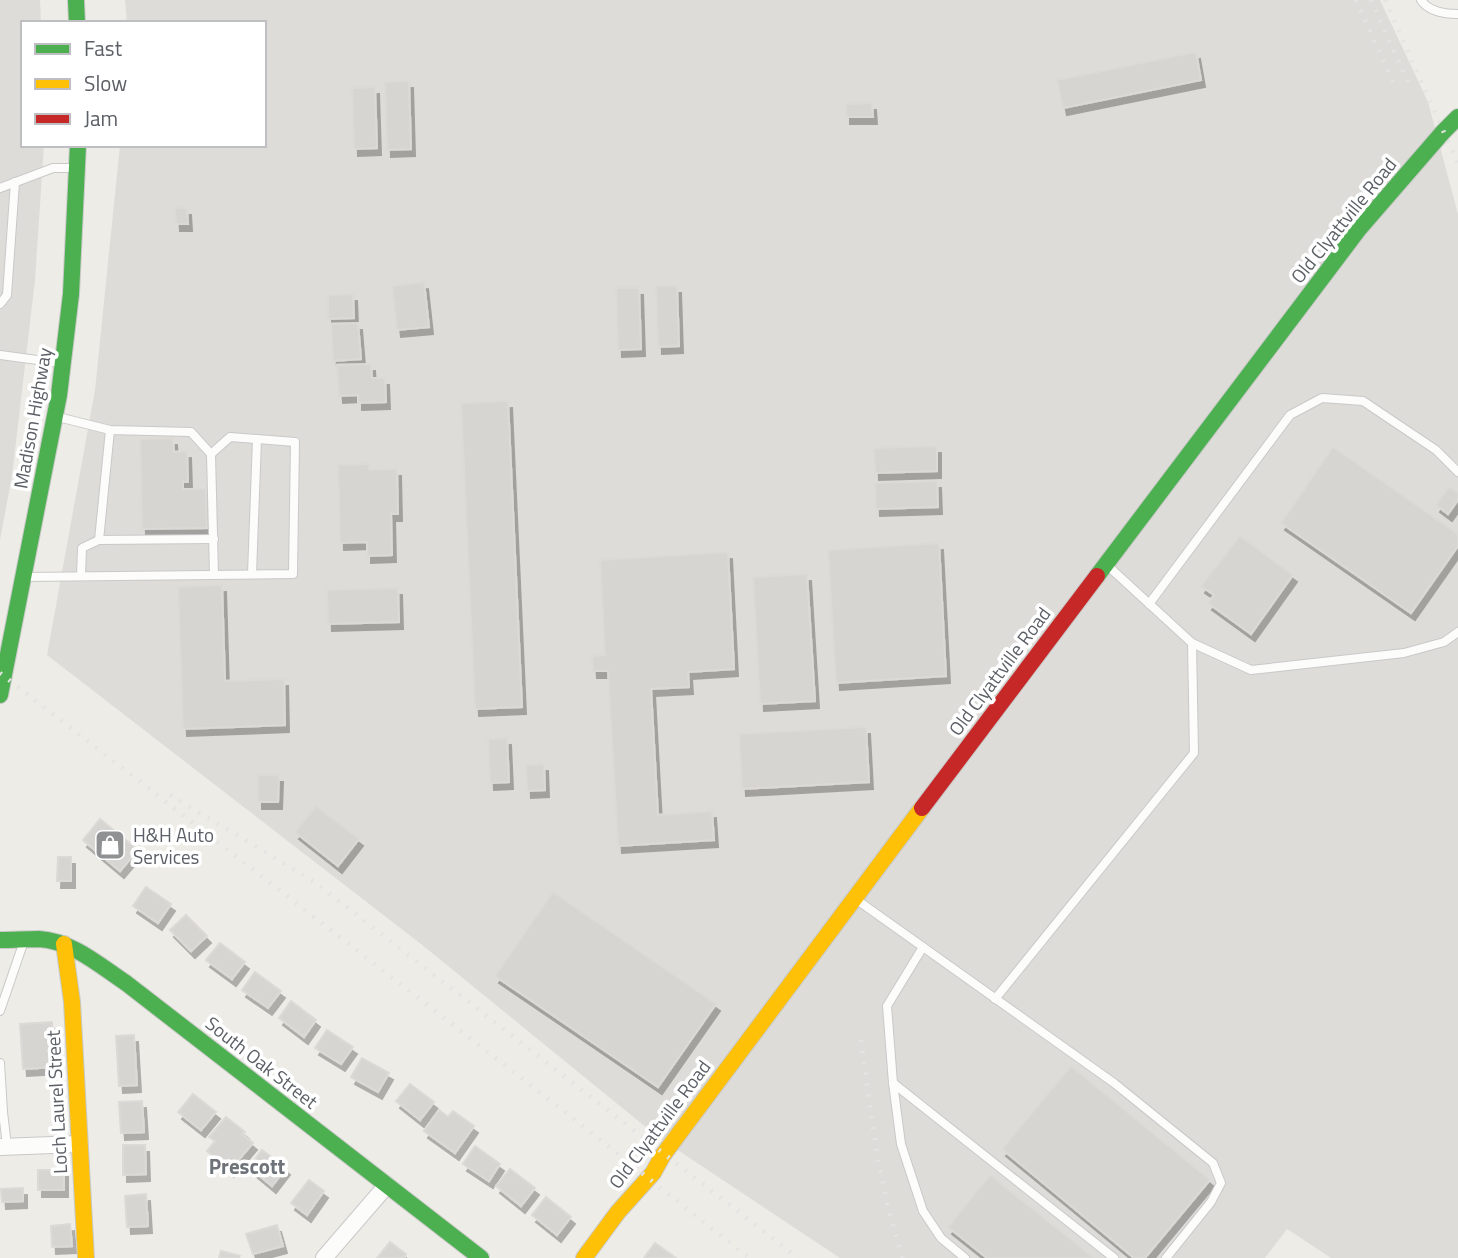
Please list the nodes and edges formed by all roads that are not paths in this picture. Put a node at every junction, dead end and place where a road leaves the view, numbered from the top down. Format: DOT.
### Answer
graph roads {
  1 [pos="76,0"];
  2 [pos="1421,0"];
  3 [pos="1458,14"];
  4 [pos="77,21"];
  5 [pos="1458,117"];
  6 [pos="78,147"];
  7 [pos="77,168"];
  8 [pos="15,182"];
  9 [pos="0,188"];
  10 [pos="0,304"];
  11 [pos="0,355"];
  12 [pos="63,363"];
  13 [pos="55,416"];
  14 [pos="110,430"];
  15 [pos="257,439"];
  16 [pos="211,454"];
  17 [pos="1458,472"];
  18 [pos="214,539"];
  19 [pos="99,540"];
  20 [pos="1106,564"];
  21 [pos="214,574"];
  22 [pos="252,574"];
  23 [pos="81,576"];
  24 [pos="24,577"];
  25 [pos="1149,604"];
  26 [pos="1458,632"];
  27 [pos="1192,643"];
  28 [pos="0,695"];
  29 [pos="854,898"];
  30 [pos="0,940"];
  31 [pos="24,940"];
  32 [pos="64,944"];
  33 [pos="923,947"];
  34 [pos="995,999"];
  35 [pos="0,1011"];
  36 [pos="0,1063"];
  37 [pos="0,1072"];
  38 [pos="893,1083"];
  39 [pos="2,1112"];
  40 [pos="79,1144"];
  41 [pos="3,1147"];
  42 [pos="387,1185"];
  43 [pos="86,1258"];
  44 [pos="324,1258"];
  45 [pos="481,1258"];
  46 [pos="584,1258"];
  47 [pos="965,1258"];
  48 [pos="1114,1258"];
  49 [pos="1166,1258"];
  1 -- 4 [label="street"];
  2 -- 3 [label="lane"];
  5 -- 20 [label="street, Old Clyattville Road"];
  6 -- 7 [label="street, Madison Highway"];
  7 -- 8 [label="lane"];
  7 -- 12 [label="street, Madison Highway"];
  8 -- 9 [label="lane"];
  8 -- 10 [label="lane"];
  11 -- 12 [label="lane"];
  12 -- 13 [label="street, Madison Highway"];
  13 -- 14 [label="lane"];
  13 -- 24 [label="street, Madison Highway"];
  14 -- 16 [label="lane"];
  14 -- 19 [label="lane"];
  15 -- 16 [label="lane"];
  15 -- 22 [label="lane"];
  15 -- 22 [label="lane"];
  16 -- 18 [label="lane"];
  17 -- 25 [label="lane"];
  18 -- 19 [label="lane"];
  18 -- 21 [label="lane"];
  19 -- 23 [label="lane"];
  20 -- 25 [label="lane"];
  20 -- 29 [label="street, Old Clyattville Road"];
  21 -- 22 [label="lane"];
  21 -- 23 [label="lane"];
  23 -- 24 [label="lane"];
  24 -- 28 [label="street, Madison Highway"];
  25 -- 27 [label="lane"];
  26 -- 27 [label="lane"];
  27 -- 34 [label="lane"];
  29 -- 33 [label="lane"];
  29 -- 46 [label="street, Old Clyattville Road"];
  30 -- 31 [label="street, South Oak Street"];
  31 -- 32 [label="street, South Oak Street"];
  31 -- 35 [label="lane"];
  32 -- 40 [label="street, Loch Laurel Street"];
  32 -- 42 [label="street, South Oak Street"];
  33 -- 34 [label="lane"];
  33 -- 38 [label="lane"];
  34 -- 49 [label="lane"];
  36 -- 37 [label="lane"];
  37 -- 39 [label="lane"];
  38 -- 47 [label="lane"];
  38 -- 48 [label="lane"];
  39 -- 41 [label="lane"];
  40 -- 41 [label="street"];
  40 -- 43 [label="street, Loch Laurel Street"];
  42 -- 44 [label="street"];
  42 -- 45 [label="street, South Oak Street"];
}
